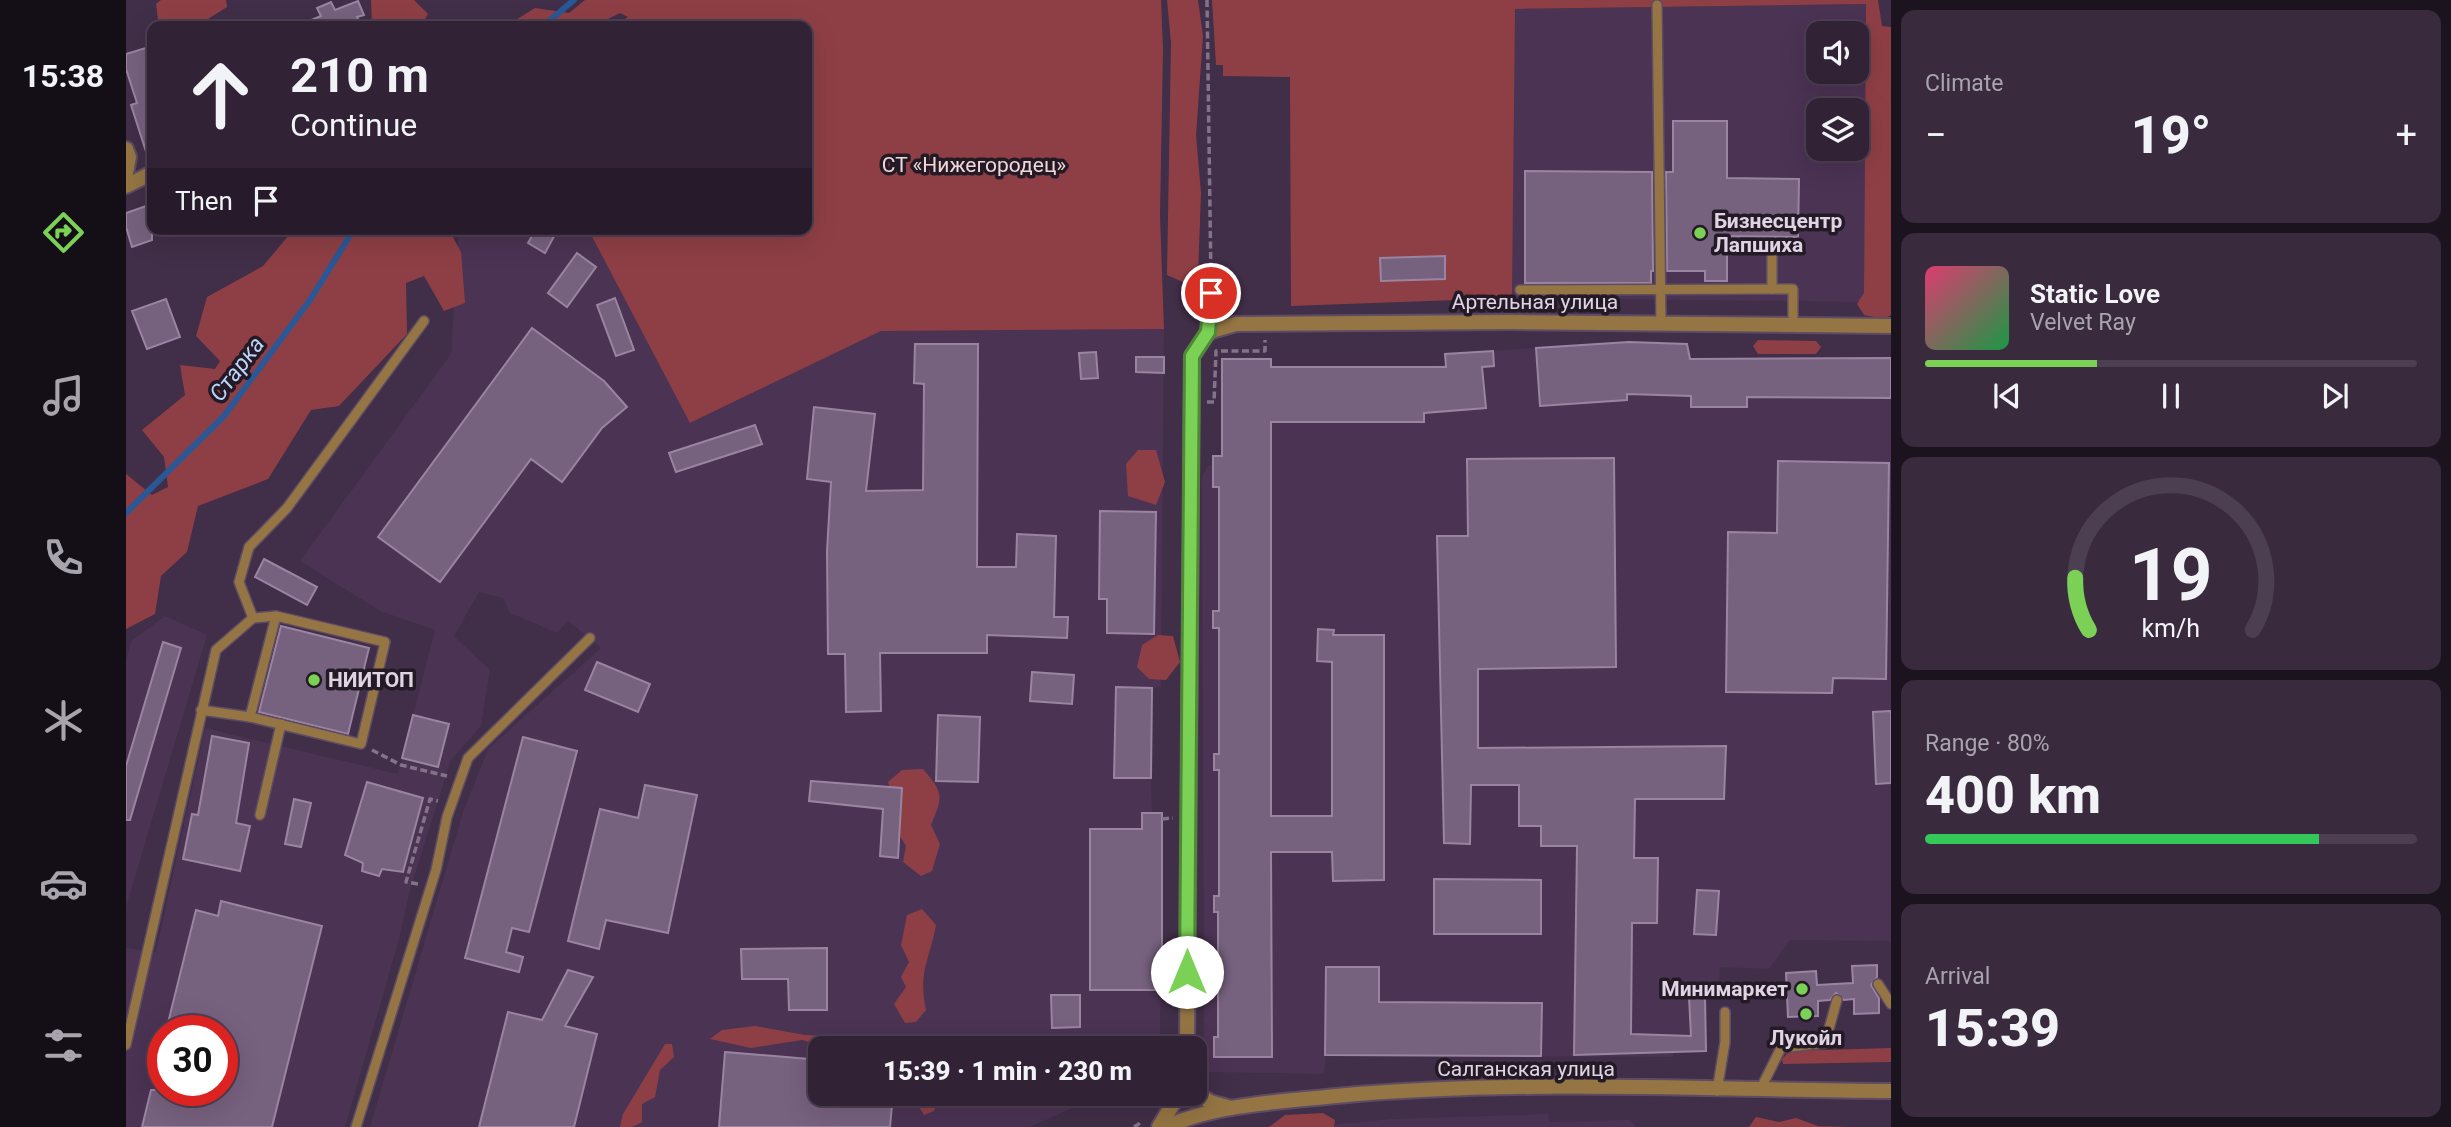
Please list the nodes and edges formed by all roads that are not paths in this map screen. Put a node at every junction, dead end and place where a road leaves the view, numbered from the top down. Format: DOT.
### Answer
graph roads {
  1 [pos="1657,5"];
  2 [pos="126,149"];
  3 [pos="126,173"];
  4 [pos="147,176"];
  5 [pos="126,186"];
  6 [pos="1772,251"];
  7 [pos="1660,289"];
  8 [pos="1772,289"];
  9 [pos="1520,290"];
  10 [pos="1211,293"];
  11 [pos="424,321"];
  12 [pos="1661,323"];
  13 [pos="1793,324"];
  14 [pos="1891,326"];
  15 [pos="1208,332"];
  16 [pos="276,616"];
  17 [pos="253,618"];
  18 [pos="590,638"];
  19 [pos="201,709"];
  20 [pos="250,717"];
  21 [pos="281,724"];
  22 [pos="260,815"];
  23 [pos="1878,984"];
  24 [pos="1837,1000"];
  25 [pos="1891,1004"];
  26 [pos="1724,1012"];
  27 [pos="1187,1036"];
  28 [pos="126,1045"];
  29 [pos="1760,1090"];
  30 [pos="1717,1091"];
  31 [pos="1891,1091"];
  32 [pos="1207,1100"];
  33 [pos="1172,1106"];
  34 [pos="1231,1108"];
  35 [pos="356,1127"];
  36 [pos="1159,1127"];
  37 [pos="1165,1127"];
  1 -- 7 [label="lane"];
  2 -- 3 [label="street"];
  4 -- 5 [label="street"];
  6 -- 8 [label="lane"];
  7 -- 8 [label="lane"];
  7 -- 9 [label="lane"];
  7 -- 12 [label="lane"];
  8 -- 13 [label="lane"];
  10 -- 15 [label="lane"];
  11 -- 17 [label="lane"];
  12 -- 13 [label="street, Артельная улица"];
  12 -- 15 [label="street, Артельная улица"];
  13 -- 14 [label="street, Артельная улица"];
  15 -- 27 [label="street"];
  16 -- 17 [label="lane"];
  16 -- 20 [label="lane"];
  16 -- 21 [label="lane"];
  17 -- 19 [label="lane"];
  18 -- 35 [label="lane"];
  19 -- 20 [label="lane"];
  19 -- 28 [label="lane"];
  20 -- 21 [label="lane"];
  21 -- 22 [label="lane"];
  23 -- 25 [label="lane"];
  24 -- 29 [label="lane"];
  26 -- 30 [label="lane"];
  29 -- 30 [label="street, Салганская улица"];
  29 -- 31 [label="street, Салганская улица"];
  30 -- 34 [label="street, Салганская улица"];
  32 -- 34 [label="street"];
  33 -- 36 [label="street"];
  34 -- 37 [label="street, Салганская улица"];
}
